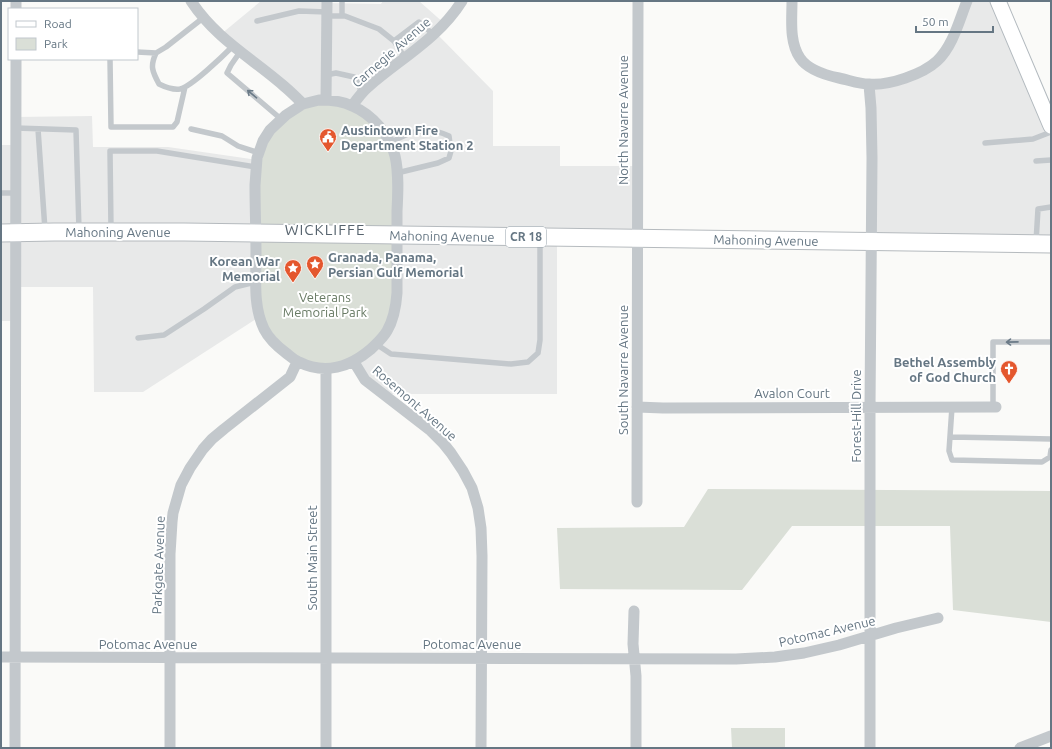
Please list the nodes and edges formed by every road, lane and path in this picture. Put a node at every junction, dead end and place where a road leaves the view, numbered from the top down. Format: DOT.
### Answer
graph roads {
  1 [pos="191,1"];
  2 [pos="342,1"];
  3 [pos="462,1"];
  4 [pos="638,1"];
  5 [pos="792,1"];
  6 [pos="967,1"];
  7 [pos="998,1"];
  8 [pos="326,10"];
  9 [pos="342,16"];
  10 [pos="203,18"];
  11 [pos="257,21"];
  12 [pos="434,35"];
  13 [pos="394,41"];
  14 [pos="237,49"];
  15 [pos="138,52"];
  16 [pos="156,53"];
  17 [pos="405,58"];
  18 [pos="16,60"];
  19 [pos="110,60"];
  20 [pos="326,75"];
  21 [pos="869,84"];
  22 [pos="185,87"];
  23 [pos="363,93"];
  24 [pos="326,100"];
  25 [pos="303,104"];
  26 [pos="352,106"];
  27 [pos="281,119"];
  28 [pos="1051,126"];
  29 [pos="15,128"];
  30 [pos="38,129"];
  31 [pos="191,129"];
  32 [pos="1051,132"];
  33 [pos="390,142"];
  34 [pos="985,143"];
  35 [pos="259,153"];
  36 [pos="1051,160"];
  37 [pos="1036,161"];
  38 [pos="256,166"];
  39 [pos="397,173"];
  40 [pos="1,193"];
  41 [pos="15,194"];
  42 [pos="1051,207"];
  43 [pos="45,232"];
  44 [pos="79,232"];
  45 [pos="111,232"];
  46 [pos="8,233"];
  47 [pos="256,233"];
  48 [pos="397,235"];
  49 [pos="540,237"];
  50 [pos="637,238"];
  51 [pos="871,241"];
  52 [pos="1043,244"];
  53 [pos="256,282"];
  54 [pos="138,338"];
  55 [pos="1051,342"];
  56 [pos="376,344"];
  57 [pos="297,362"];
  58 [pos="354,362"];
  59 [pos="326,369"];
  60 [pos="637,407"];
  61 [pos="870,407"];
  62 [pos="952,407"];
  63 [pos="994,407"];
  64 [pos="950,437"];
  65 [pos="1051,440"];
  66 [pos="1051,450"];
  67 [pos="637,502"];
  68 [pos="634,611"];
  69 [pos="938,618"];
  70 [pos="870,636"];
  71 [pos="1,657"];
  72 [pos="15,657"];
  73 [pos="170,658"];
  74 [pos="326,658"];
  75 [pos="481,658"];
  76 [pos="635,659"];
  77 [pos="1051,736"];
  78 [pos="15,748"];
  79 [pos="170,748"];
  80 [pos="326,748"];
  81 [pos="481,748"];
  82 [pos="636,748"];
  83 [pos="870,748"];
  84 [pos="1020,748"];
  1 -- 10 [label="street"];
  2 -- 9 [label="lane"];
  3 -- 12 [label="street, Carnegie Avenue"];
  4 -- 50 [label="street, North Navarre Avenue"];
  5 -- 21 [label="street"];
  6 -- 21 [label="street"];
  7 -- 28 [label="street"];
  8 -- 9 [label="lane"];
  8 -- 11 [label="lane"];
  8 -- 20 [label="street"];
  9 -- 13 [label="lane"];
  10 -- 14 [label="street"];
  10 -- 16 [label="lane"];
  12 -- 13 [label="lane"];
  12 -- 17 [label="street, Carnegie Avenue"];
  13 -- 17 [label="lane"];
  14 -- 22 [label="lane"];
  14 -- 25 [label="street"];
  27 -- 14 [label="lane, one-way"];
  15 -- 16 [label="lane"];
  16 -- 22 [label="lane"];
  17 -- 23 [label="street, Carnegie Avenue"];
  18 -- 29 [label="street"];
  19 -- 22 [label="lane"];
  20 -- 23 [label="lane"];
  20 -- 24 [label="street"];
  21 -- 51 [label="street, Forest-Hill Drive"];
  23 -- 26 [label="street, Carnegie Avenue"];
  24 -- 25 [label="street"];
  24 -- 26 [label="street"];
  25 -- 27 [label="street"];
  26 -- 33 [label="street"];
  27 -- 35 [label="street"];
  29 -- 30 [label="lane"];
  29 -- 41 [label="street"];
  30 -- 43 [label="lane"];
  30 -- 44 [label="lane"];
  31 -- 35 [label="lane"];
  32 -- 34 [label="lane"];
  33 -- 39 [label="street"];
  33 -- 39 [label="lane"];
  35 -- 38 [label="street"];
  36 -- 37 [label="lane"];
  38 -- 45 [label="lane"];
  38 -- 47 [label="street"];
  39 -- 48 [label="street"];
  40 -- 41 [label="lane"];
  41 -- 46 [label="street"];
  42 -- 52 [label="lane"];
  43 -- 44 [label="main road, Mahoning Avenue / CR 18"];
  43 -- 46 [label="main road, Mahoning Avenue / CR 18"];
  44 -- 45 [label="main road, Mahoning Avenue / CR 18"];
  45 -- 47 [label="main road, Mahoning Avenue / CR 18"];
  46 -- 72 [label="street"];
  47 -- 48 [label="main road, Mahoning Avenue / CR 18"];
  47 -- 53 [label="street"];
  48 -- 49 [label="main road, Mahoning Avenue / CR 18"];
  48 -- 56 [label="street"];
  49 -- 50 [label="main road, Mahoning Avenue / CR 18"];
  49 -- 56 [label="lane"];
  50 -- 51 [label="main road, Mahoning Avenue / CR 18"];
  50 -- 60 [label="street, South Navarre Avenue"];
  51 -- 52 [label="main road, Mahoning Avenue / CR 18"];
  51 -- 61 [label="street, Forest-Hill Drive"];
  53 -- 54 [label="lane"];
  53 -- 57 [label="street"];
  55 -- 63 [label="lane, one-way"];
  56 -- 58 [label="street"];
  57 -- 59 [label="street"];
  57 -- 73 [label="street, Parkgate Avenue"];
  58 -- 59 [label="street"];
  58 -- 75 [label="street, Rosemont Avenue"];
  59 -- 74 [label="street, South Main Street"];
  60 -- 61 [label="street, Avalon Court"];
  60 -- 67 [label="street, South Navarre Avenue"];
  61 -- 62 [label="street, Avalon Court"];
  61 -- 70 [label="street, Forest-Hill Drive"];
  62 -- 63 [label="street, Avalon Court"];
  62 -- 64 [label="lane"];
  64 -- 65 [label="lane"];
  64 -- 66 [label="lane"];
  68 -- 76 [label="street"];
  69 -- 70 [label="street, Potomac Avenue"];
  70 -- 76 [label="street, Potomac Avenue"];
  70 -- 83 [label="street, Forest-Hill Drive"];
  71 -- 72 [label="street, Potomac Avenue"];
  72 -- 73 [label="street, Potomac Avenue"];
  72 -- 78 [label="street"];
  73 -- 74 [label="street, Potomac Avenue"];
  73 -- 79 [label="street, Parkgate Avenue"];
  74 -- 75 [label="street, Potomac Avenue"];
  74 -- 80 [label="street, South Main Street"];
  75 -- 76 [label="street, Potomac Avenue"];
  75 -- 81 [label="street, Rosemont Avenue"];
  76 -- 82 [label="street"];
  77 -- 84 [label="street"];
}
